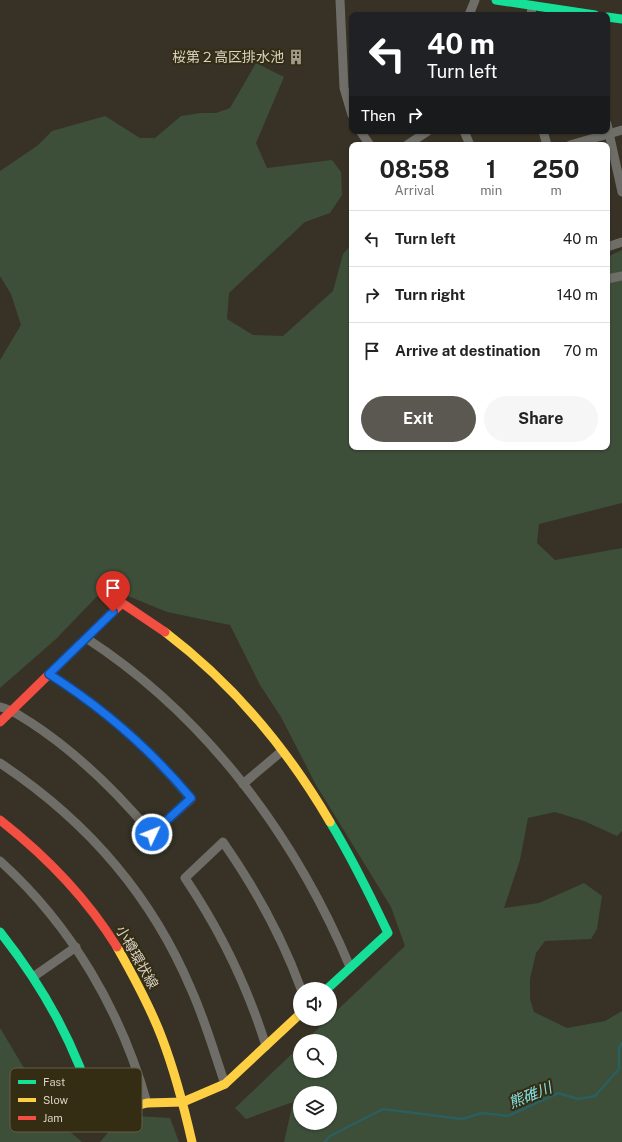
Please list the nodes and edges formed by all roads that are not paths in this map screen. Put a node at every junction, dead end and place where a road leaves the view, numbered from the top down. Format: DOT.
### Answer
graph roads {
  1 [pos="340,0"];
  2 [pos="475,0"];
  3 [pos="496,0"];
  4 [pos="532,11"];
  5 [pos="470,12"];
  6 [pos="548,12"];
  7 [pos="349,108"];
  8 [pos="610,129"];
  9 [pos="622,130"];
  10 [pos="424,134"];
  11 [pos="596,134"];
  12 [pos="609,134"];
  13 [pos="412,142"];
  14 [pos="577,142"];
  15 [pos="622,192"];
  16 [pos="622,242"];
  17 [pos="610,246"];
  18 [pos="622,276"];
  19 [pos="610,278"];
  20 [pos="86,638"];
  21 [pos="49,674"];
  22 [pos="0,707"];
  23 [pos="12,711"];
  24 [pos="0,722"];
  25 [pos="282,751"];
  26 [pos="0,763"];
  27 [pos="243,784"];
  28 [pos="0,820"];
  29 [pos="0,861"];
  30 [pos="0,932"];
  31 [pos="76,947"];
  32 [pos="350,967"];
  33 [pos="33,977"];
  34 [pos="298,982"];
  35 [pos="334,982"];
  36 [pos="293,1021"];
  37 [pos="266,1046"];
  38 [pos="80,1068"];
  39 [pos="136,1068"];
  40 [pos="225,1084"];
  41 [pos="142,1088"];
  42 [pos="183,1102"];
  43 [pos="147,1103"];
  44 [pos="142,1104"];
  45 [pos="192,1142"];
  1 -- 7 [label="street"];
  2 -- 5 [label="street"];
  3 -- 4 [label="street"];
  4 -- 6 [label="street"];
  8 -- 9 [label="street"];
  10 -- 13 [label="street"];
  11 -- 14 [label="street"];
  12 -- 15 [label="street"];
  16 -- 17 [label="street"];
  18 -- 19 [label="street"];
  20 -- 21 [label="street"];
  20 -- 25 [label="street"];
  20 -- 27 [label="street"];
  21 -- 23 [label="street"];
  21 -- 23 [label="street"];
  22 -- 23 [label="street"];
  23 -- 24 [label="street"];
  25 -- 27 [label="street"];
  25 -- 32 [label="street"];
  26 -- 40 [label="street"];
  27 -- 32 [label="street"];
  28 -- 42 [label="street, 小樽環状線"];
  29 -- 31 [label="street"];
  30 -- 33 [label="street"];
  31 -- 33 [label="street"];
  31 -- 39 [label="street"];
  32 -- 35 [label="street"];
  33 -- 38 [label="street"];
  34 -- 37 [label="street"];
  36 -- 37 [label="street"];
  37 -- 40 [label="street"];
  40 -- 42 [label="street"];
  41 -- 43 [label="street"];
  42 -- 43 [label="street"];
  42 -- 45 [label="street, 小樽環状線"];
  43 -- 44 [label="street"];
}
